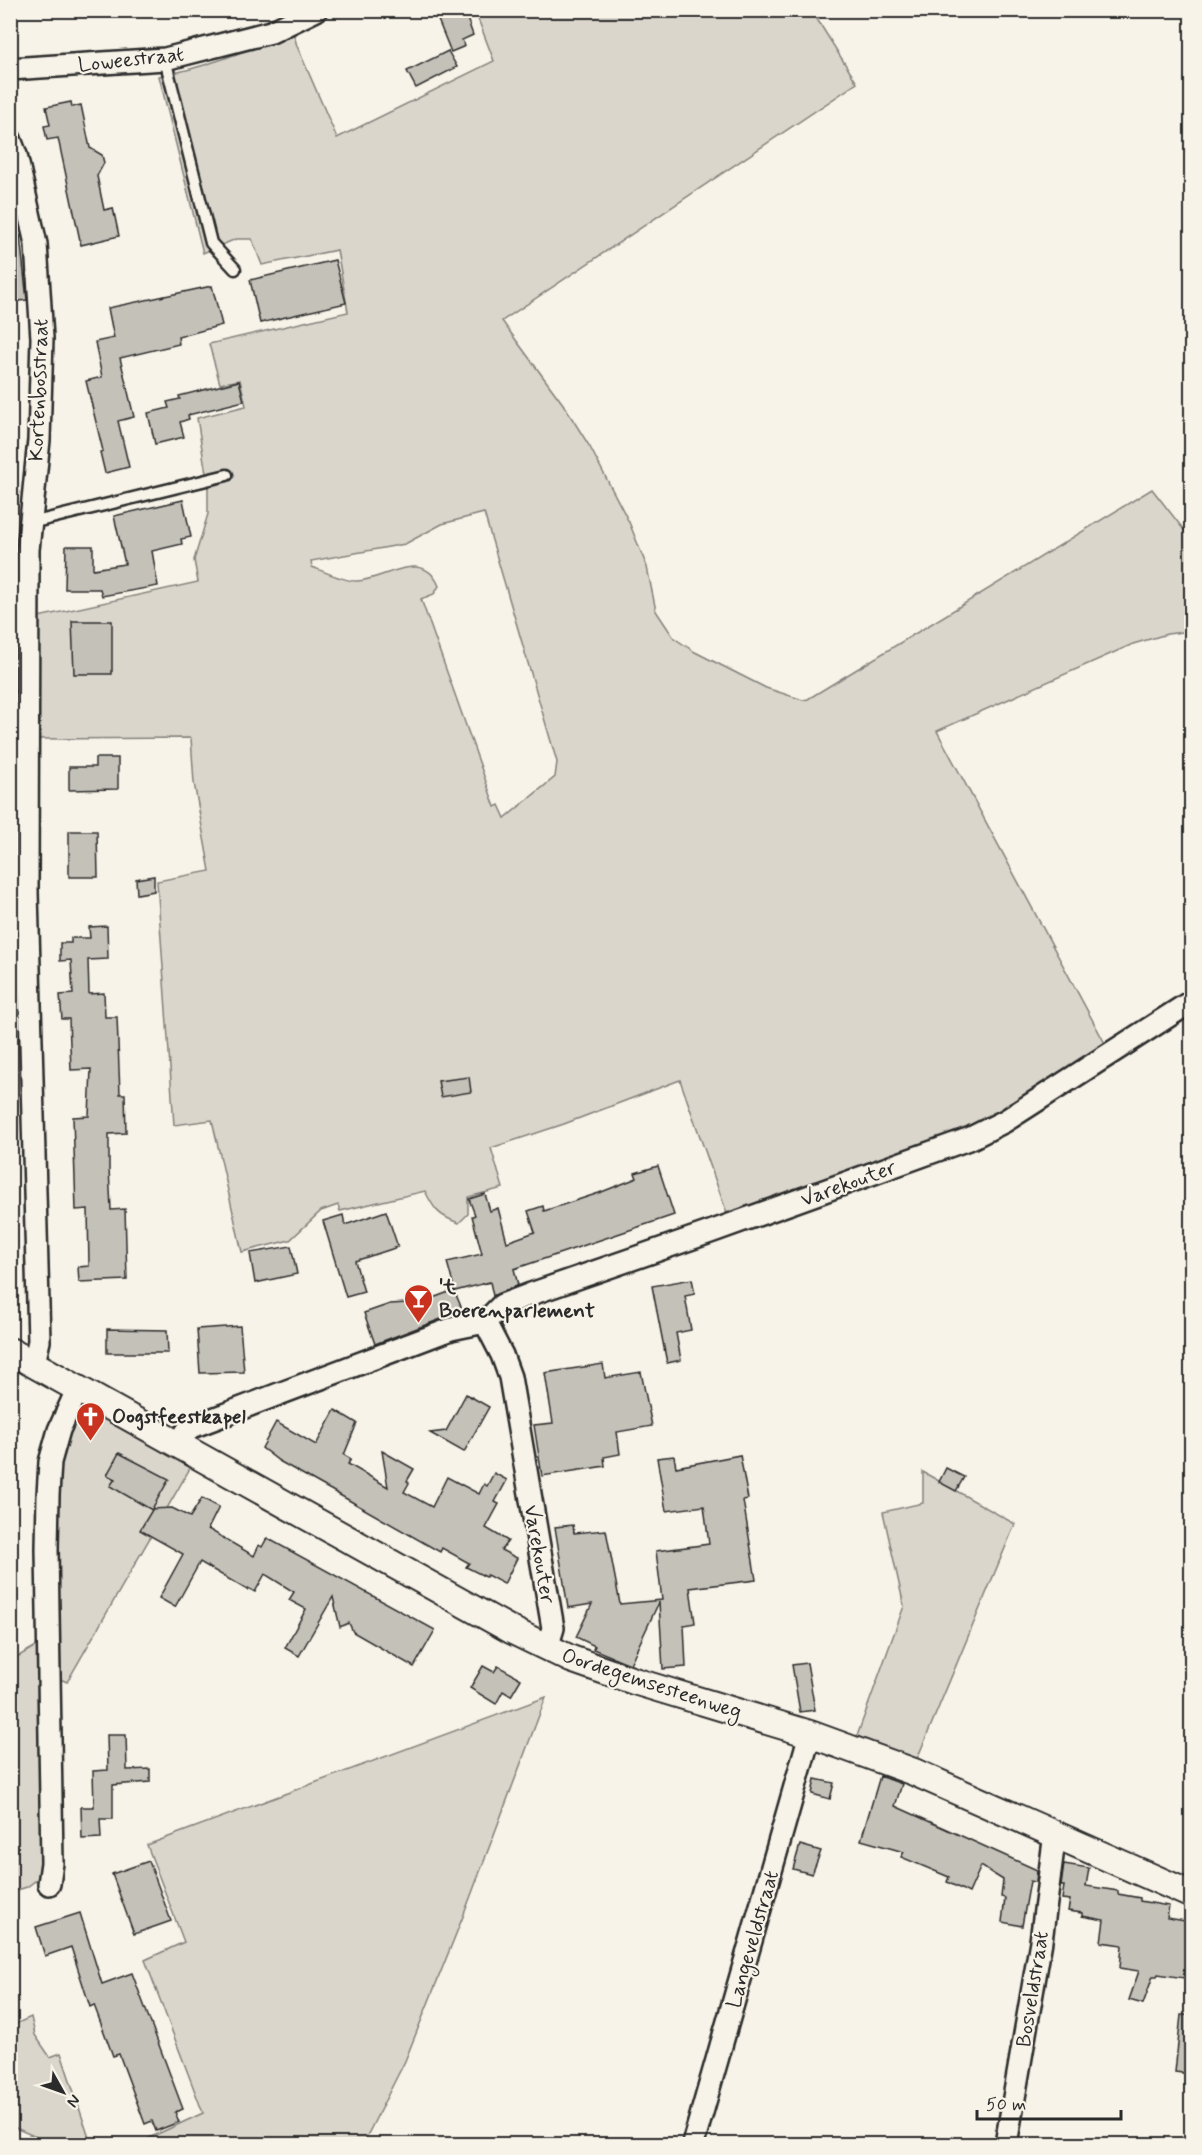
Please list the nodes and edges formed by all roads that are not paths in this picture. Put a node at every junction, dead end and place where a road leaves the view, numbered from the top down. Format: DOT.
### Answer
graph roads {
  1 [pos="316,10"];
  2 [pos="165,59"];
  3 [pos="10,69"];
  4 [pos="10,139"];
  5 [pos="235,269"];
  6 [pos="227,475"];
  7 [pos="31,523"];
  8 [pos="1191,1001"];
  9 [pos="485,1322"];
  10 [pos="10,1351"];
  11 [pos="34,1363"];
  12 [pos="78,1388"];
  13 [pos="178,1444"];
  14 [pos="547,1648"];
  15 [pos="810,1734"];
  16 [pos="1055,1833"];
  17 [pos="49,1884"];
  18 [pos="1191,1895"];
  19 [pos="693,2145"];
  20 [pos="1006,2145"];
  1 -- 2 [label="street, Loweestraat"];
  2 -- 3 [label="street, Loweestraat"];
  2 -- 5 [label="lane"];
  4 -- 7 [label="street, Kortenbosstraat"];
  6 -- 7 [label="lane"];
  7 -- 11 [label="street, Kortenbosstraat"];
  8 -- 9 [label="street, Varekouter"];
  9 -- 13 [label="street, Varekouter"];
  9 -- 14 [label="street, Varekouter"];
  10 -- 11 [label="street, Oordegemsesteenweg"];
  11 -- 12 [label="street, Oordegemsesteenweg"];
  12 -- 13 [label="street, Oordegemsesteenweg"];
  12 -- 17 [label="street"];
  13 -- 14 [label="street, Oordegemsesteenweg"];
  14 -- 15 [label="street, Oordegemsesteenweg"];
  15 -- 16 [label="street, Oordegemsesteenweg"];
  15 -- 19 [label="street, Langeveldstraat"];
  16 -- 18 [label="street, Oordegemsesteenweg"];
  16 -- 20 [label="street, Bosveldstraat"];
}
